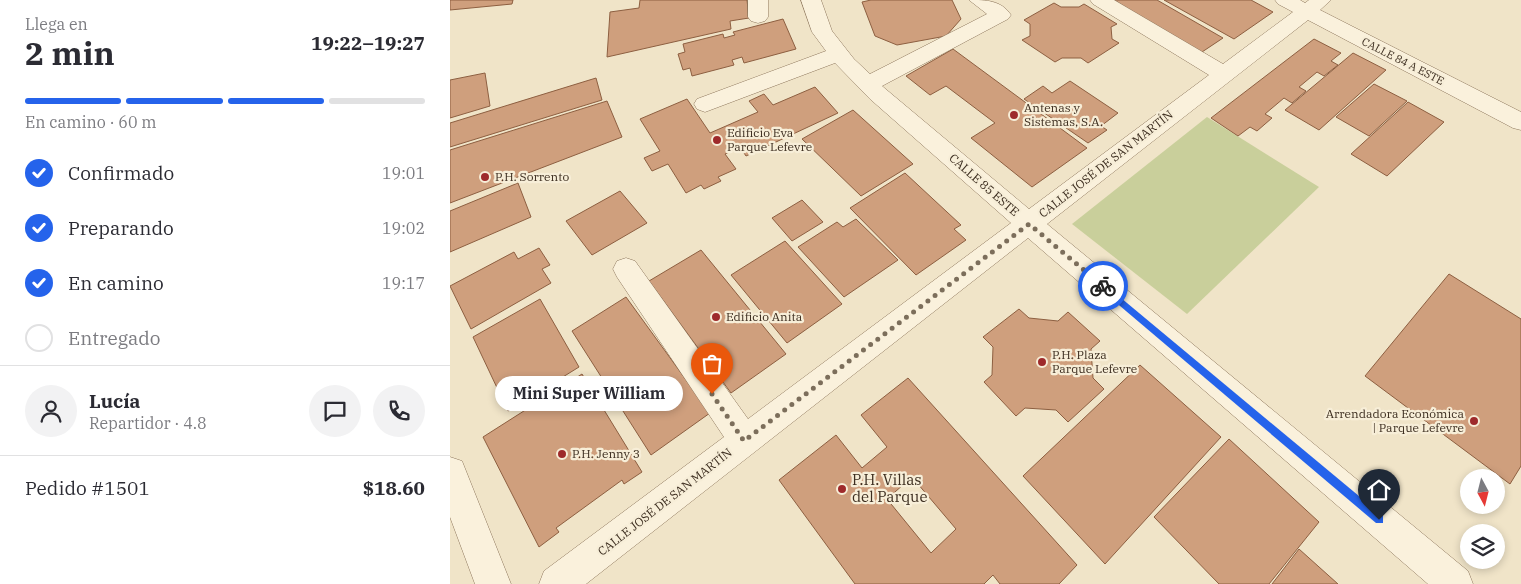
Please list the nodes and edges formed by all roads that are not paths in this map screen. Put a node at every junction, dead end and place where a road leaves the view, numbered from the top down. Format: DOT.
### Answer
graph roads {
  1 [pos="811,0"];
  2 [pos="979,0"];
  3 [pos="1100,0"];
  4 [pos="1304,4"];
  5 [pos="839,54"];
  6 [pos="1224,74"];
  7 [pos="868,84"];
  8 [pos="705,104"];
  9 [pos="1521,122"];
  10 [pos="1029,224"];
  11 [pos="626,269"];
  12 [pos="744,441"];
  13 [pos="450,473"];
  14 [pos="493,584"];
  15 [pos="557,584"];
  16 [pos="1455,584"];
  1 -- 5 [label="street, CALLE 85 ESTE"];
  2 -- 7 [label="street"];
  3 -- 6 [label="street"];
  4 -- 6 [label="street, CALLE JOSÉ DE SAN MARTÍN"];
  4 -- 9 [label="street, CALLE 84 A ESTE"];
  5 -- 7 [label="street, CALLE 85 ESTE"];
  5 -- 8 [label="street"];
  6 -- 10 [label="street, CALLE JOSÉ DE SAN MARTÍN"];
  7 -- 10 [label="street, CALLE 85 ESTE"];
  10 -- 12 [label="street, CALLE JOSÉ DE SAN MARTÍN"];
  10 -- 16 [label="street, CALLE 85 ESTE"];
  11 -- 12 [label="street"];
  12 -- 15 [label="street, CALLE JOSÉ DE SAN MARTÍN"];
  13 -- 14 [label="street"];
}
